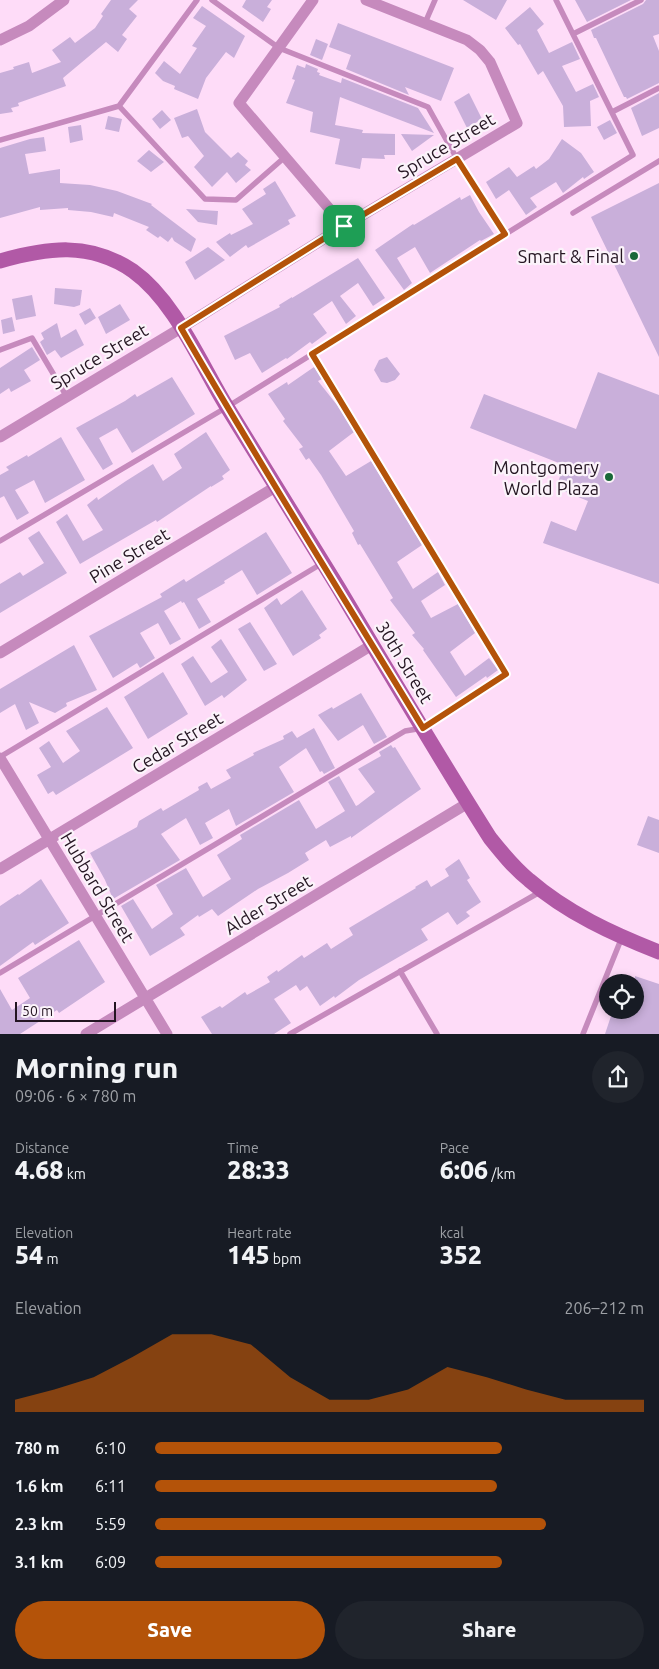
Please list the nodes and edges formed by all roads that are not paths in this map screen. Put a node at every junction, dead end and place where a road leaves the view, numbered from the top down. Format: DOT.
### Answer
graph roads {
  1 [pos="64,0"];
  2 [pos="197,0"];
  3 [pos="212,0"];
  4 [pos="313,0"];
  5 [pos="366,0"];
  6 [pos="435,0"];
  7 [pos="556,0"];
  8 [pos="641,0"];
  9 [pos="425,24"];
  10 [pos="573,34"];
  11 [pos="0,40"];
  12 [pos="279,48"];
  13 [pos="659,88"];
  14 [pos="119,106"];
  15 [pos="612,112"];
  16 [pos="0,140"];
  17 [pos="285,157"];
  18 [pos="457,159"];
  19 [pos="659,161"];
  20 [pos="573,214"];
  21 [pos="344,226"];
  22 [pos="505,234"];
  23 [pos="0,261"];
  24 [pos="181,328"];
  25 [pos="0,350"];
  26 [pos="312,354"];
  27 [pos="67,397"];
  28 [pos="227,406"];
  29 [pos="0,437"];
  30 [pos="277,486"];
  31 [pos="0,541"];
  32 [pos="323,563"];
  33 [pos="372,645"];
  34 [pos="0,653"];
  35 [pos="423,728"];
  36 [pos="0,758"];
  37 [pos="468,803"];
  38 [pos="50,840"];
  39 [pos="0,869"];
  40 [pos="542,890"];
  41 [pos="95,916"];
  42 [pos="622,937"];
  43 [pos="659,952"];
  44 [pos="400,971"];
  45 [pos="0,973"];
  46 [pos="145,998"];
  47 [pos="86,1034"];
  48 [pos="167,1034"];
  49 [pos="290,1034"];
  50 [pos="437,1034"];
  51 [pos="583,1034"];
  1 -- 11 [label="street"];
  2 -- 14 [label="lane"];
  3 -- 12 [label="lane"];
  4 -- 12 [label="street"];
  5 -- 9 [label="street, Spruce Street"];
  6 -- 9 [label="lane"];
  7 -- 10 [label="lane"];
  8 -- 10 [label="lane"];
  9 -- 18 [label="street, Spruce Street"];
  10 -- 15 [label="lane"];
  12 -- 17 [label="street"];
  12 -- 18 [label="lane"];
  13 -- 15 [label="lane"];
  14 -- 16 [label="lane"];
  14 -- 17 [label="lane"];
  15 -- 22 [label="lane"];
  17 -- 21 [label="street"];
  18 -- 21 [label="street, Spruce Street"];
  18 -- 22 [label="lane"];
  19 -- 20 [label="lane"];
  21 -- 24 [label="street, Spruce Street"];
  22 -- 26 [label="lane"];
  23 -- 24 [label="street, 30th Street"];
  24 -- 27 [label="street, Spruce Street"];
  24 -- 28 [label="street, 30th Street"];
  25 -- 27 [label="lane"];
  26 -- 28 [label="lane"];
  26 -- 35 [label="lane"];
  27 -- 29 [label="street, Spruce Street"];
  28 -- 30 [label="street, 30th Street"];
  28 -- 31 [label="lane"];
  30 -- 32 [label="street, 30th Street"];
  30 -- 34 [label="street, Pine Street"];
  32 -- 33 [label="street, 30th Street"];
  32 -- 36 [label="lane"];
  33 -- 35 [label="street, 30th Street"];
  33 -- 38 [label="street, Cedar Street"];
  35 -- 37 [label="street, 30th Street"];
  35 -- 41 [label="lane"];
  36 -- 38 [label="street, Hubbard Street"];
  37 -- 40 [label="street, 30th Street"];
  37 -- 46 [label="street, Alder Street"];
  38 -- 39 [label="street, Cedar Street"];
  38 -- 41 [label="street, Hubbard Street"];
  40 -- 42 [label="street, 30th Street"];
  40 -- 44 [label="lane"];
  41 -- 45 [label="lane"];
  41 -- 46 [label="street, Hubbard Street"];
  42 -- 43 [label="street, 30th Street"];
  42 -- 51 [label="lane"];
  44 -- 49 [label="lane"];
  44 -- 50 [label="lane"];
  46 -- 47 [label="street, Alder Street"];
  46 -- 48 [label="street, Hubbard Street"];
}
